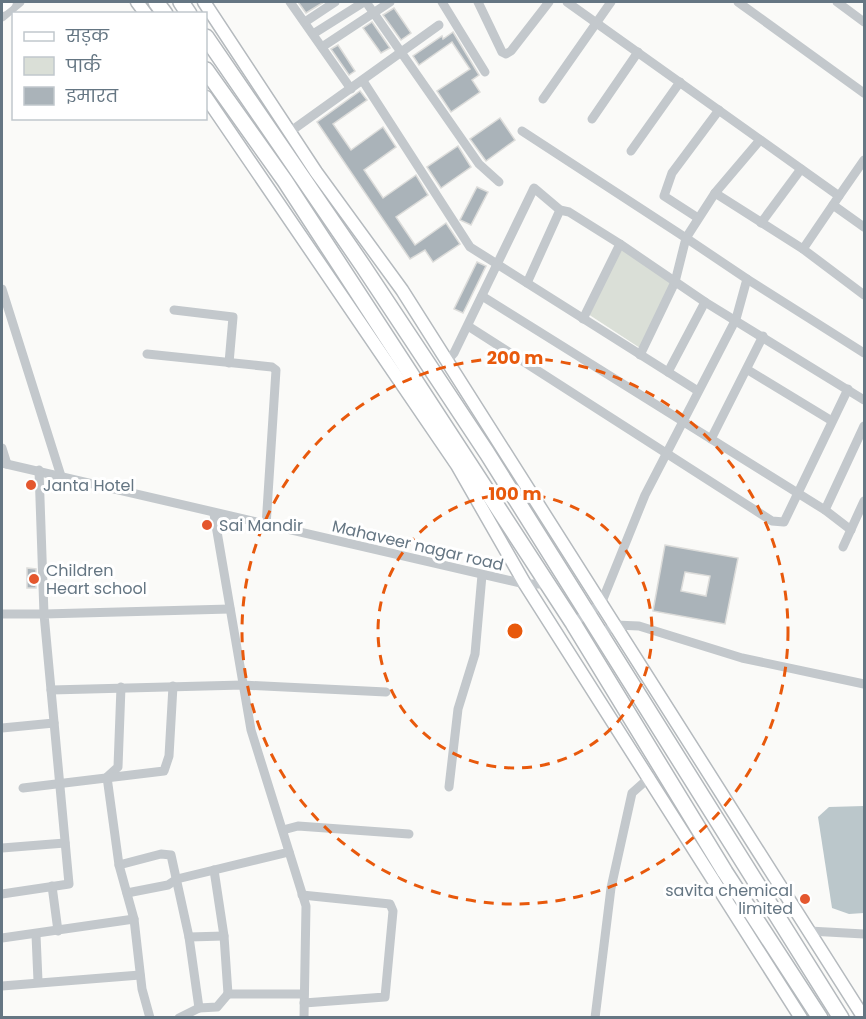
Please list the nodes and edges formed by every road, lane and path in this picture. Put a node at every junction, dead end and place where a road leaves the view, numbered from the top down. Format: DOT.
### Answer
graph roads {
  1 [pos="7,2"];
  2 [pos="20,2"];
  3 [pos="204,2"];
  4 [pos="335,2"];
  5 [pos="365,2"];
  6 [pos="390,2"];
  7 [pos="442,2"];
  8 [pos="478,2"];
  9 [pos="549,2"];
  10 [pos="567,2"];
  11 [pos="611,2"];
  12 [pos="738,2"];
  13 [pos="837,2"];
  14 [pos="296,3"];
  15 [pos="2,6"];
  16 [pos="374,13"];
  17 [pos="2,17"];
  18 [pos="305,22"];
  19 [pos="864,22"];
  20 [pos="597,23"];
  21 [pos="439,26"];
  22 [pos="313,34"];
  23 [pos="207,38"];
  24 [pos="322,47"];
  25 [pos="638,52"];
  26 [pos="402,53"];
  27 [pos="207,71"];
  28 [pos="485,72"];
  29 [pos="363,81"];
  30 [pos="680,82"];
  31 [pos="351,89"];
  32 [pos="864,93"];
  33 [pos="207,98"];
  34 [pos="543,99"];
  35 [pos="719,110"];
  36 [pos="592,119"];
  37 [pos="291,131"];
  38 [pos="522,131"];
  39 [pos="760,140"];
  40 [pos="631,151"];
  41 [pos="864,160"];
  42 [pos="801,169"];
  43 [pos="499,183"];
  44 [pos="715,194"];
  45 [pos="839,196"];
  46 [pos="833,206"];
  47 [pos="560,210"];
  48 [pos="698,218"];
  49 [pos="761,223"];
  50 [pos="864,227"];
  51 [pos="686,238"];
  52 [pos="620,244"];
  53 [pos="803,249"];
  54 [pos="498,265"];
  55 [pos="747,279"];
  56 [pos="675,282"];
  57 [pos="527,283"];
  58 [pos="2,289"];
  59 [pos="864,295"];
  60 [pos="482,296"];
  61 [pos="705,302"];
  62 [pos="174,310"];
  63 [pos="583,319"];
  64 [pos="736,319"];
  65 [pos="468,326"];
  66 [pos="763,336"];
  67 [pos="864,353"];
  68 [pos="147,354"];
  69 [pos="640,355"];
  70 [pos="447,362"];
  71 [pos="229,363"];
  72 [pos="748,370"];
  73 [pos="668,372"];
  74 [pos="848,389"];
  75 [pos="698,392"];
  76 [pos="864,400"];
  77 [pos="832,421"];
  78 [pos="684,422"];
  79 [pos="864,426"];
  80 [pos="711,439"];
  81 [pos="2,448"];
  82 [pos="668,454"];
  83 [pos="4,464"];
  84 [pos="39,470"];
  85 [pos="61,476"];
  86 [pos="797,493"];
  87 [pos="864,501"];
  88 [pos="825,510"];
  89 [pos="214,514"];
  90 [pos="266,526"];
  91 [pos="851,530"];
  92 [pos="843,547"];
  93 [pos="482,575"];
  94 [pos="525,584"];
  95 [pos="547,585"];
  96 [pos="601,604"];
  97 [pos="230,609"];
  98 [pos="586,613"];
  99 [pos="2,614"];
  100 [pos="44,614"];
  101 [pos="573,623"];
  102 [pos="615,625"];
  103 [pos="601,634"];
  104 [pos="864,684"];
  105 [pos="243,685"];
  106 [pos="172,686"];
  107 [pos="121,687"];
  108 [pos="51,690"];
  109 [pos="386,692"];
  110 [pos="54,723"];
  111 [pos="2,728"];
  112 [pos="107,777"];
  113 [pos="650,777"];
  114 [pos="60,784"];
  115 [pos="449,787"];
  116 [pos="23,788"];
  117 [pos="283,830"];
  118 [pos="409,834"];
  119 [pos="65,843"];
  120 [pos="2,848"];
  121 [pos="289,852"];
  122 [pos="119,865"];
  123 [pos="214,870"];
  124 [pos="177,879"];
  125 [pos="52,886"];
  126 [pos="127,893"];
  127 [pos="2,894"];
  128 [pos="302,895"];
  129 [pos="134,919"];
  130 [pos="58,931"];
  131 [pos="809,931"];
  132 [pos="864,934"];
  133 [pos="36,935"];
  134 [pos="224,936"];
  135 [pos="189,937"];
  136 [pos="2,938"];
  137 [pos="140,975"];
  138 [pos="38,981"];
  139 [pos="2,986"];
  140 [pos="228,994"];
  141 [pos="304,999"];
  142 [pos="217,1007"];
  143 [pos="199,1008"];
  144 [pos="150,1017"];
  145 [pos="179,1017"];
  146 [pos="220,1017"];
  147 [pos="304,1017"];
  148 [pos="595,1017"];
  149 [pos="801,1017"];
  150 [pos="820,1017"];
  151 [pos="841,1017"];
  152 [pos="864,1017"];
  1 -- 15 [label="main road"];
  2 -- 17 [label="street"];
  3 -- 37 [label="main road"];
  4 -- 18 [label="street"];
  5 -- 16 [label="street"];
  5 -- 22 [label="street"];
  6 -- 16 [label="street"];
  7 -- 28 [label="street"];
  8 -- 9 [label="street"];
  10 -- 20 [label="street"];
  11 -- 20 [label="street"];
  12 -- 32 [label="street"];
  13 -- 19 [label="street"];
  14 -- 18 [label="street"];
  16 -- 24 [label="street"];
  16 -- 26 [label="street"];
  18 -- 22 [label="street"];
  20 -- 25 [label="street"];
  20 -- 34 [label="street"];
  21 -- 26 [label="street"];
  22 -- 24 [label="street"];
  23 -- 98 [label="highway"];
  24 -- 31 [label="street"];
  25 -- 30 [label="street"];
  25 -- 36 [label="street"];
  26 -- 29 [label="street"];
  26 -- 43 [label="street"];
  27 -- 95 [label="highway"];
  29 -- 31 [label="street"];
  29 -- 54 [label="street"];
  30 -- 35 [label="street"];
  30 -- 40 [label="street"];
  31 -- 37 [label="street"];
  33 -- 94 [label="main road"];
  35 -- 39 [label="street"];
  35 -- 48 [label="street"];
  37 -- 70 [label="main road"];
  38 -- 51 [label="street"];
  39 -- 42 [label="street"];
  39 -- 44 [label="street"];
  41 -- 45 [label="street"];
  42 -- 45 [label="street"];
  42 -- 49 [label="street"];
  44 -- 48 [label="street"];
  44 -- 49 [label="street"];
  45 -- 46 [label="street"];
  46 -- 50 [label="street"];
  46 -- 53 [label="street"];
  47 -- 52 [label="street"];
  47 -- 54 [label="street"];
  47 -- 57 [label="street"];
  48 -- 51 [label="street"];
  49 -- 53 [label="street"];
  51 -- 55 [label="street"];
  51 -- 56 [label="street"];
  52 -- 56 [label="street"];
  52 -- 63 [label="street"];
  53 -- 59 [label="street"];
  54 -- 57 [label="street"];
  54 -- 60 [label="street"];
  55 -- 64 [label="street"];
  55 -- 67 [label="street"];
  56 -- 61 [label="street"];
  56 -- 69 [label="street"];
  57 -- 63 [label="street"];
  58 -- 85 [label="street"];
  60 -- 65 [label="street"];
  60 -- 78 [label="street"];
  61 -- 64 [label="street"];
  61 -- 73 [label="street"];
  62 -- 71 [label="street"];
  63 -- 69 [label="street"];
  64 -- 66 [label="street"];
  64 -- 75 [label="street"];
  65 -- 70 [label="street"];
  65 -- 82 [label="street"];
  66 -- 72 [label="street"];
  66 -- 74 [label="street"];
  68 -- 71 [label="street"];
  69 -- 73 [label="street"];
  70 -- 96 [label="main road"];
  71 -- 90 [label="street"];
  72 -- 77 [label="street"];
  72 -- 80 [label="street"];
  73 -- 75 [label="street"];
  74 -- 76 [label="street"];
  74 -- 77 [label="street"];
  75 -- 78 [label="street"];
  77 -- 86 [label="street"];
  78 -- 80 [label="street"];
  78 -- 82 [label="street"];
  79 -- 88 [label="street"];
  80 -- 86 [label="street"];
  81 -- 83 [label="street"];
  82 -- 86 [label="street"];
  82 -- 96 [label="street"];
  83 -- 84 [label="street, Mahaveer nagar road"];
  84 -- 85 [label="street, Mahaveer nagar road"];
  84 -- 100 [label="street"];
  85 -- 89 [label="street, Mahaveer nagar road"];
  86 -- 88 [label="street"];
  87 -- 91 [label="street"];
  88 -- 91 [label="street"];
  89 -- 90 [label="street, Mahaveer nagar road"];
  89 -- 97 [label="street"];
  90 -- 93 [label="street, Mahaveer nagar road"];
  91 -- 92 [label="street"];
  93 -- 94 [label="street, Mahaveer nagar road"];
  93 -- 115 [label="street"];
  94 -- 95 [label="street, Mahaveer nagar road"];
  94 -- 113 [label="main road"];
  95 -- 101 [label="highway"];
  96 -- 98 [label="street"];
  96 -- 102 [label="main road"];
  97 -- 100 [label="street"];
  97 -- 105 [label="street"];
  98 -- 101 [label="street"];
  98 -- 103 [label="highway"];
  99 -- 100 [label="street"];
  100 -- 108 [label="street"];
  101 -- 150 [label="highway"];
  102 -- 103 [label="street"];
  102 -- 104 [label="street"];
  102 -- 131 [label="main road"];
  103 -- 151 [label="highway"];
  105 -- 106 [label="street"];
  105 -- 109 [label="street"];
  105 -- 117 [label="street"];
  106 -- 107 [label="street"];
  106 -- 112 [label="street"];
  107 -- 108 [label="street"];
  107 -- 112 [label="street"];
  108 -- 110 [label="street"];
  110 -- 111 [label="street"];
  110 -- 114 [label="street"];
  112 -- 114 [label="street"];
  112 -- 122 [label="street"];
  113 -- 148 [label="street"];
  113 -- 149 [label="main road"];
  114 -- 116 [label="street"];
  114 -- 119 [label="street"];
  117 -- 118 [label="street"];
  117 -- 121 [label="street"];
  119 -- 120 [label="street"];
  119 -- 125 [label="street"];
  121 -- 123 [label="street"];
  121 -- 128 [label="street"];
  122 -- 124 [label="street"];
  122 -- 126 [label="street"];
  123 -- 124 [label="street"];
  123 -- 134 [label="street"];
  124 -- 126 [label="street"];
  124 -- 135 [label="street"];
  125 -- 127 [label="street"];
  125 -- 130 [label="street"];
  126 -- 129 [label="street"];
  128 -- 141 [label="street"];
  128 -- 141 [label="street"];
  129 -- 130 [label="street"];
  129 -- 137 [label="street"];
  130 -- 133 [label="street"];
  131 -- 132 [label="street"];
  131 -- 152 [label="main road"];
  133 -- 136 [label="street"];
  133 -- 138 [label="street"];
  134 -- 135 [label="street"];
  134 -- 140 [label="street"];
  135 -- 143 [label="street"];
  137 -- 138 [label="street"];
  137 -- 144 [label="street"];
  138 -- 139 [label="street"];
  140 -- 141 [label="street"];
  140 -- 142 [label="street"];
  141 -- 147 [label="street"];
  142 -- 143 [label="street"];
  142 -- 146 [label="street"];
  143 -- 145 [label="street"];
}
